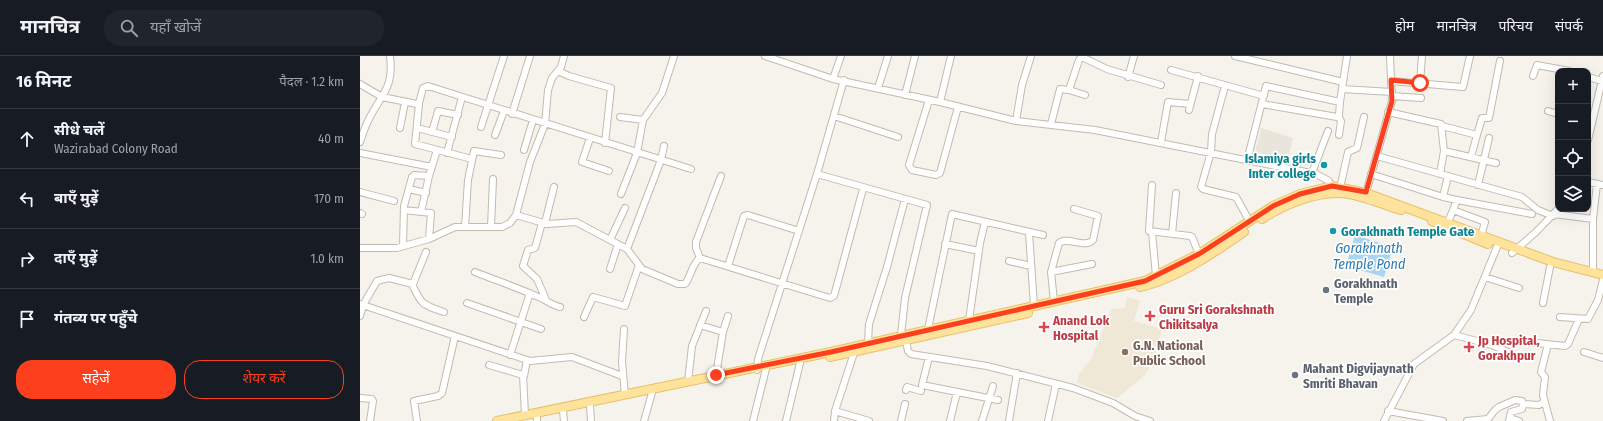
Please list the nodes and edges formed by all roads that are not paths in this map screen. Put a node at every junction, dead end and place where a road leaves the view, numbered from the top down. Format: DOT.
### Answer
graph roads {
  1 [pos="390,56"];
  2 [pos="504,56"];
  3 [pos="530,56"];
  4 [pos="564,56"];
  5 [pos="674,56"];
  6 [pos="765,56"];
  7 [pos="841,56"];
  8 [pos="888,56"];
  9 [pos="915,56"];
  10 [pos="951,56"];
  11 [pos="1031,56"];
  12 [pos="1083,56"];
  13 [pos="1134,56"];
  14 [pos="1235,56"];
  15 [pos="1347,56"];
  16 [pos="1390,56"];
  17 [pos="1422,56"];
  18 [pos="1469,56"];
  19 [pos="1500,61"];
  20 [pos="1555,68"];
  21 [pos="1171,70"];
  22 [pos="558,71"];
  23 [pos="1128,76"];
  24 [pos="1198,76"];
  25 [pos="1534,76"];
  26 [pos="1591,77"];
  27 [pos="1602,78"];
  28 [pos="833,79"];
  29 [pos="844,80"];
  30 [pos="1391,80"];
  31 [pos="1344,82"];
  32 [pos="1420,83"];
  33 [pos="360,84"];
  34 [pos="1161,85"];
  35 [pos="1225,86"];
  36 [pos="878,88"];
  37 [pos="1342,89"];
  38 [pos="1068,90"];
  39 [pos="1392,94"];
  40 [pos="905,95"];
  41 [pos="1084,95"];
  42 [pos="1264,96"];
  43 [pos="382,97"];
  44 [pos="462,97"];
  45 [pos="1420,98"];
  46 [pos="929,100"];
  47 [pos="405,102"];
  48 [pos="940,102"];
  49 [pos="1340,102"];
  50 [pos="419,104"];
  51 [pos="1262,104"];
  52 [pos="489,106"];
  53 [pos="958,107"];
  54 [pos="504,111"];
  55 [pos="1548,111"];
  56 [pos="1388,112"];
  57 [pos="1555,113"];
  58 [pos="512,114"];
  59 [pos="458,115"];
  60 [pos="834,116"];
  61 [pos="620,117"];
  62 [pos="1339,117"];
  63 [pos="1364,118"];
  64 [pos="1591,118"];
  65 [pos="533,120"];
  66 [pos="643,120"];
  67 [pos="1016,121"];
  68 [pos="545,124"];
  69 [pos="1051,124"];
  70 [pos="481,126"];
  71 [pos="1442,126"];
  72 [pos="400,128"];
  73 [pos="416,128"];
  74 [pos="362,129"];
  75 [pos="1328,131"];
  76 [pos="432,132"];
  77 [pos="495,135"];
  78 [pos="1339,135"];
  79 [pos="1477,135"];
  80 [pos="452,137"];
  81 [pos="898,137"];
  82 [pos="590,138"];
  83 [pos="1489,138"];
  84 [pos="360,142"];
  85 [pos="1161,142"];
  86 [pos="605,143"];
  87 [pos="664,146"];
  88 [pos="437,150"];
  89 [pos="524,150"];
  90 [pos="1444,151"];
  91 [pos="1210,152"];
  92 [pos="360,153"];
  93 [pos="447,153"];
  94 [pos="637,153"];
  95 [pos="501,155"];
  96 [pos="1376,156"];
  97 [pos="1471,157"];
  98 [pos="472,159"];
  99 [pos="661,160"];
  100 [pos="1484,160"];
  101 [pos="1247,161"];
  102 [pos="1496,163"];
  103 [pos="432,168"];
  104 [pos="691,169"];
  105 [pos="608,171"];
  106 [pos="1312,173"];
  107 [pos="817,174"];
  108 [pos="1371,174"];
  109 [pos="1440,174"];
  110 [pos="429,176"];
  111 [pos="721,176"];
  112 [pos="1448,176"];
  113 [pos="493,179"];
  114 [pos="1600,184"];
  115 [pos="1152,185"];
  116 [pos="1478,185"];
  117 [pos="554,187"];
  118 [pos="1340,188"];
  119 [pos="409,189"];
  120 [pos="864,189"];
  121 [pos="1332,190"];
  122 [pos="360,192"];
  123 [pos="1366,192"];
  124 [pos="426,193"];
  125 [pos="1176,193"];
  126 [pos="621,194"];
  127 [pos="1443,197"];
  128 [pos="905,199"];
  129 [pos="1457,200"];
  130 [pos="394,201"];
  131 [pos="625,208"];
  132 [pos="1074,209"];
  133 [pos="404,210"];
  134 [pos="1453,210"];
  135 [pos="421,212"];
  136 [pos="1555,213"];
  137 [pos="1532,214"];
  138 [pos="516,215"];
  139 [pos="1593,219"];
  140 [pos="985,222"];
  141 [pos="1250,222"];
  142 [pos="1448,222"];
  143 [pos="544,223"];
  144 [pos="465,227"];
  145 [pos="491,227"];
  146 [pos="799,231"];
  147 [pos="1152,232"];
  148 [pos="1029,233"];
  149 [pos="1172,234"];
  150 [pos="1043,235"];
  151 [pos="1480,236"];
  152 [pos="429,239"];
  153 [pos="610,240"];
  154 [pos="618,244"];
  155 [pos="945,244"];
  156 [pos="403,246"];
  157 [pos="1497,247"];
  158 [pos="360,248"];
  159 [pos="627,249"];
  160 [pos="978,251"];
  161 [pos="1514,251"];
  162 [pos="426,252"];
  163 [pos="1199,254"];
  164 [pos="700,258"];
  165 [pos="1009,261"];
  166 [pos="1092,264"];
  167 [pos="639,265"];
  168 [pos="728,266"];
  169 [pos="1031,266"];
  170 [pos="1550,267"];
  171 [pos="610,269"];
  172 [pos="475,272"];
  173 [pos="1051,272"];
  174 [pos="1593,272"];
  175 [pos="1603,275"];
  176 [pos="1156,276"];
  177 [pos="1485,278"];
  178 [pos="1603,280"];
  179 [pos="412,284"];
  180 [pos="782,284"];
  181 [pos="1519,288"];
  182 [pos="530,293"];
  183 [pos="546,300"];
  184 [pos="1054,301"];
  185 [pos="467,303"];
  186 [pos="1543,303"];
  187 [pos="361,305"];
  188 [pos="1034,306"];
  189 [pos="560,307"];
  190 [pos="706,311"];
  191 [pos="444,312"];
  192 [pos="360,316"];
  193 [pos="728,316"];
  194 [pos="584,317"];
  195 [pos="1560,317"];
  196 [pos="1579,319"];
  197 [pos="969,320"];
  198 [pos="520,322"];
  199 [pos="700,325"];
  200 [pos="541,329"];
  201 [pos="624,329"];
  202 [pos="928,329"];
  203 [pos="723,332"];
  204 [pos="1454,335"];
  205 [pos="455,336"];
  206 [pos="904,338"];
  207 [pos="1528,342"];
  208 [pos="868,343"];
  209 [pos="1548,344"];
  210 [pos="1508,352"];
  211 [pos="1584,352"];
  212 [pos="854,353"];
  213 [pos="510,355"];
  214 [pos="929,357"];
  215 [pos="1603,358"];
  216 [pos="527,360"];
  217 [pos="800,363"];
  218 [pos="489,365"];
  219 [pos="760,369"];
  220 [pos="1017,374"];
  221 [pos="716,375"];
  222 [pos="524,376"];
  223 [pos="622,376"];
  224 [pos="688,381"];
  225 [pos="1056,384"];
  226 [pos="993,386"];
  227 [pos="906,390"];
  228 [pos="921,391"];
  229 [pos="652,392"];
  230 [pos="957,392"];
  231 [pos="625,395"];
  232 [pos="360,398"];
  233 [pos="990,398"];
  234 [pos="998,400"];
  235 [pos="1544,402"];
  236 [pos="905,404"];
  237 [pos="1523,404"];
  238 [pos="590,406"];
  239 [pos="563,411"];
  240 [pos="835,411"];
  241 [pos="1388,411"];
  242 [pos="525,415"];
  243 [pos="537,419"];
  244 [pos="1510,419"];
  245 [pos="370,421"];
  246 [pos="417,421"];
  247 [pos="497,421"];
  248 [pos="518,421"];
  249 [pos="564,421"];
  250 [pos="591,421"];
  251 [pos="644,421"];
  252 [pos="753,421"];
  253 [pos="786,421"];
  254 [pos="834,421"];
  255 [pos="869,421"];
  256 [pos="901,421"];
  257 [pos="950,421"];
  258 [pos="982,421"];
  259 [pos="1008,421"];
  260 [pos="1048,421"];
  261 [pos="1150,421"];
  262 [pos="1384,421"];
  263 [pos="1443,421"];
  264 [pos="1467,421"];
  265 [pos="1519,421"];
  266 [pos="1550,421"];
  1 -- 43 [label="street"];
  2 -- 52 [label="street"];
  3 -- 58 [label="street"];
  4 -- 22 [label="street"];
  5 -- 66 [label="street"];
  6 -- 28 [label="street"];
  7 -- 28 [label="street"];
  8 -- 36 [label="street"];
  9 -- 40 [label="street"];
  10 -- 48 [label="street"];
  11 -- 67 [label="street"];
  12 -- 23 [label="street"];
  12 -- 38 [label="street"];
  13 -- 23 [label="street"];
  14 -- 31 [label="street"];
  15 -- 31 [label="street"];
  16 -- 30 [label="street"];
  17 -- 32 [label="street"];
  18 -- 32 [label="street"];
  19 -- 79 [label="street"];
  20 -- 25 [label="street"];
  21 -- 24 [label="street"];
  22 -- 68 [label="street"];
  22 -- 86 [label="street"];
  23 -- 34 [label="street"];
  24 -- 35 [label="street"];
  24 -- 85 [label="street"];
  26 -- 27 [label="street"];
  27 -- 64 [label="street"];
  28 -- 29 [label="street"];
  29 -- 36 [label="street"];
  29 -- 60 [label="street"];
  30 -- 32 [label="street"];
  30 -- 39 [label="street"];
  31 -- 37 [label="street"];
  33 -- 43 [label="street"];
  35 -- 42 [label="street"];
  35 -- 91 [label="street"];
  36 -- 40 [label="street"];
  37 -- 39 [label="street"];
  37 -- 49 [label="street"];
  38 -- 41 [label="street"];
  38 -- 69 [label="street"];
  39 -- 45 [label="street"];
  39 -- 56 [label="street"];
  40 -- 46 [label="street"];
  42 -- 49 [label="street"];
  42 -- 51 [label="street"];
  43 -- 47 [label="street"];
  43 -- 74 [label="street"];
  44 -- 50 [label="street"];
  44 -- 52 [label="street"];
  44 -- 59 [label="street"];
  46 -- 48 [label="street"];
  46 -- 53 [label="street"];
  47 -- 50 [label="street"];
  47 -- 72 [label="street"];
  48 -- 53 [label="street"];
  49 -- 62 [label="street"];
  50 -- 73 [label="street"];
  51 -- 62 [label="street"];
  51 -- 101 [label="street"];
  52 -- 54 [label="street"];
  52 -- 70 [label="street"];
  53 -- 67 [label="street"];
  54 -- 58 [label="street"];
  54 -- 77 [label="street"];
  55 -- 57 [label="street"];
  56 -- 71 [label="street"];
  56 -- 96 [label="street"];
  58 -- 65 [label="street"];
  59 -- 76 [label="street"];
  59 -- 80 [label="street"];
  60 -- 81 [label="street"];
  60 -- 107 [label="street"];
  61 -- 66 [label="street"];
  62 -- 78 [label="street"];
  63 -- 118 [label="street"];
  65 -- 68 [label="street"];
  65 -- 89 [label="street"];
  66 -- 94 [label="street"];
  67 -- 69 [label="street"];
  68 -- 82 [label="street"];
  68 -- 138 [label="street"];
  69 -- 85 [label="street"];
  71 -- 79 [label="street"];
  71 -- 90 [label="street"];
  73 -- 76 [label="street"];
  73 -- 88 [label="street"];
  74 -- 84 [label="street"];
  75 -- 106 [label="street"];
  76 -- 80 [label="street"];
  79 -- 97 [label="street"];
  80 -- 93 [label="street"];
  82 -- 86 [label="street"];
  82 -- 105 [label="street"];
  83 -- 100 [label="street"];
  85 -- 91 [label="street"];
  86 -- 94 [label="street"];
  87 -- 99 [label="street"];
  88 -- 93 [label="street"];
  88 -- 103 [label="street"];
  90 -- 97 [label="street"];
  90 -- 109 [label="street"];
  91 -- 101 [label="street"];
  91 -- 141 [label="street"];
  92 -- 103 [label="street"];
  93 -- 98 [label="street"];
  94 -- 99 [label="street"];
  94 -- 126 [label="street"];
  95 -- 98 [label="street"];
  96 -- 108 [label="street"];
  96 -- 109 [label="street"];
  97 -- 100 [label="street"];
  98 -- 144 [label="street"];
  99 -- 104 [label="street"];
  99 -- 159 [label="street"];
  100 -- 102 [label="street"];
  100 -- 116 [label="street"];
  101 -- 106 [label="street"];
  103 -- 110 [label="street"];
  106 -- 121 [label="street"];
  107 -- 120 [label="street"];
  107 -- 146 [label="street"];
  108 -- 123 [label="street"];
  108 -- 127 [label="street"];
  109 -- 112 [label="street"];
  110 -- 119 [label="street"];
  110 -- 124 [label="street"];
  111 -- 164 [label="street"];
  112 -- 116 [label="street"];
  112 -- 127 [label="street"];
  113 -- 145 [label="street"];
  114 -- 139 [label="street"];
  115 -- 147 [label="street"];
  116 -- 136 [label="street"];
  117 -- 143 [label="street"];
  118 -- 121 [label="main road"];
  118 -- 123 [label="main road"];
  119 -- 124 [label="street"];
  119 -- 133 [label="street"];
  120 -- 128 [label="street"];
  120 -- 180 [label="street"];
  121 -- 141 [label="main road"];
  121 -- 157 [label="main road"];
  121 -- 206 [label="main road"];
  122 -- 130 [label="street"];
  123 -- 142 [label="main road"];
  124 -- 135 [label="street"];
  125 -- 149 [label="street"];
  127 -- 129 [label="street"];
  128 -- 206 [label="street"];
  128 -- 208 [label="street"];
  129 -- 134 [label="street"];
  129 -- 137 [label="street"];
  131 -- 153 [label="street"];
  132 -- 173 [label="street"];
  133 -- 135 [label="street"];
  133 -- 156 [label="street"];
  134 -- 142 [label="street"];
  134 -- 151 [label="street"];
  135 -- 152 [label="street"];
  136 -- 139 [label="street"];
  136 -- 161 [label="street"];
  138 -- 143 [label="street"];
  138 -- 145 [label="street"];
  139 -- 174 [label="street"];
  140 -- 148 [label="street"];
  140 -- 155 [label="street"];
  140 -- 160 [label="street"];
  141 -- 163 [label="main road"];
  142 -- 151 [label="main road"];
  143 -- 153 [label="street"];
  143 -- 183 [label="street"];
  144 -- 145 [label="street"];
  144 -- 152 [label="street"];
  146 -- 168 [label="street"];
  146 -- 180 [label="street"];
  147 -- 149 [label="street"];
  147 -- 176 [label="street"];
  148 -- 150 [label="street"];
  148 -- 169 [label="street"];
  149 -- 163 [label="street"];
  151 -- 161 [label="main road"];
  152 -- 156 [label="street"];
  153 -- 154 [label="street"];
  154 -- 159 [label="street"];
  154 -- 171 [label="street"];
  155 -- 160 [label="street"];
  155 -- 202 [label="street"];
  156 -- 158 [label="street"];
  157 -- 161 [label="main road"];
  157 -- 177 [label="street"];
  159 -- 167 [label="street"];
  160 -- 197 [label="street"];
  161 -- 170 [label="main road"];
  161 -- 174 [label="main road"];
  162 -- 179 [label="street"];
  163 -- 176 [label="main road"];
  164 -- 167 [label="street"];
  164 -- 168 [label="street"];
  165 -- 169 [label="street"];
  166 -- 173 [label="street"];
  167 -- 194 [label="street"];
  168 -- 180 [label="street"];
  169 -- 188 [label="street"];
  170 -- 178 [label="main road"];
  170 -- 186 [label="street"];
  172 -- 182 [label="street"];
  173 -- 184 [label="street"];
  174 -- 175 [label="main road"];
  176 -- 184 [label="main road"];
  177 -- 181 [label="street"];
  177 -- 204 [label="street"];
  178 -- 196 [label="street"];
  179 -- 187 [label="street"];
  179 -- 191 [label="street"];
  180 -- 219 [label="street"];
  182 -- 183 [label="street"];
  182 -- 198 [label="street"];
  183 -- 189 [label="street"];
  184 -- 188 [label="main road"];
  185 -- 198 [label="street"];
  187 -- 192 [label="street"];
  187 -- 205 [label="street"];
  188 -- 197 [label="main road"];
  190 -- 199 [label="street"];
  193 -- 203 [label="street"];
  195 -- 196 [label="street"];
  196 -- 209 [label="street"];
  197 -- 202 [label="main road"];
  198 -- 200 [label="street"];
  198 -- 213 [label="street"];
  199 -- 203 [label="street"];
  199 -- 224 [label="street"];
  201 -- 223 [label="street"];
  202 -- 206 [label="main road"];
  203 -- 221 [label="street"];
  204 -- 210 [label="street"];
  204 -- 241 [label="street"];
  205 -- 213 [label="street"];
  205 -- 246 [label="street"];
  206 -- 208 [label="main road"];
  206 -- 212 [label="main road"];
  206 -- 214 [label="street"];
  207 -- 209 [label="street"];
  208 -- 219 [label="main road"];
  209 -- 235 [label="street"];
  211 -- 215 [label="street"];
  212 -- 217 [label="main road"];
  212 -- 240 [label="street"];
  213 -- 216 [label="street"];
  214 -- 220 [label="street"];
  214 -- 228 [label="street"];
  216 -- 222 [label="street"];
  216 -- 223 [label="street"];
  217 -- 219 [label="main road"];
  217 -- 253 [label="street"];
  218 -- 222 [label="street"];
  219 -- 221 [label="main road"];
  219 -- 229 [label="main road"];
  219 -- 252 [label="street"];
  220 -- 225 [label="street"];
  220 -- 259 [label="street"];
  221 -- 224 [label="main road"];
  222 -- 242 [label="street"];
  223 -- 231 [label="street"];
  224 -- 231 [label="main road"];
  225 -- 260 [label="street"];
  225 -- 261 [label="street"];
  226 -- 233 [label="street"];
  227 -- 228 [label="street"];
  228 -- 230 [label="street"];
  229 -- 238 [label="main road"];
  229 -- 251 [label="street"];
  230 -- 233 [label="street"];
  230 -- 257 [label="street"];
  231 -- 242 [label="main road"];
  232 -- 245 [label="street"];
  233 -- 234 [label="street"];
  233 -- 258 [label="street"];
  235 -- 237 [label="street"];
  235 -- 266 [label="street"];
  236 -- 256 [label="street"];
  237 -- 244 [label="street"];
  237 -- 264 [label="street"];
  238 -- 239 [label="main road"];
  238 -- 250 [label="street"];
  239 -- 243 [label="main road"];
  239 -- 249 [label="street"];
  240 -- 254 [label="street"];
  240 -- 255 [label="street"];
  241 -- 262 [label="street"];
  241 -- 263 [label="street"];
  242 -- 247 [label="main road"];
  243 -- 248 [label="main road"];
  244 -- 265 [label="street"];
}
